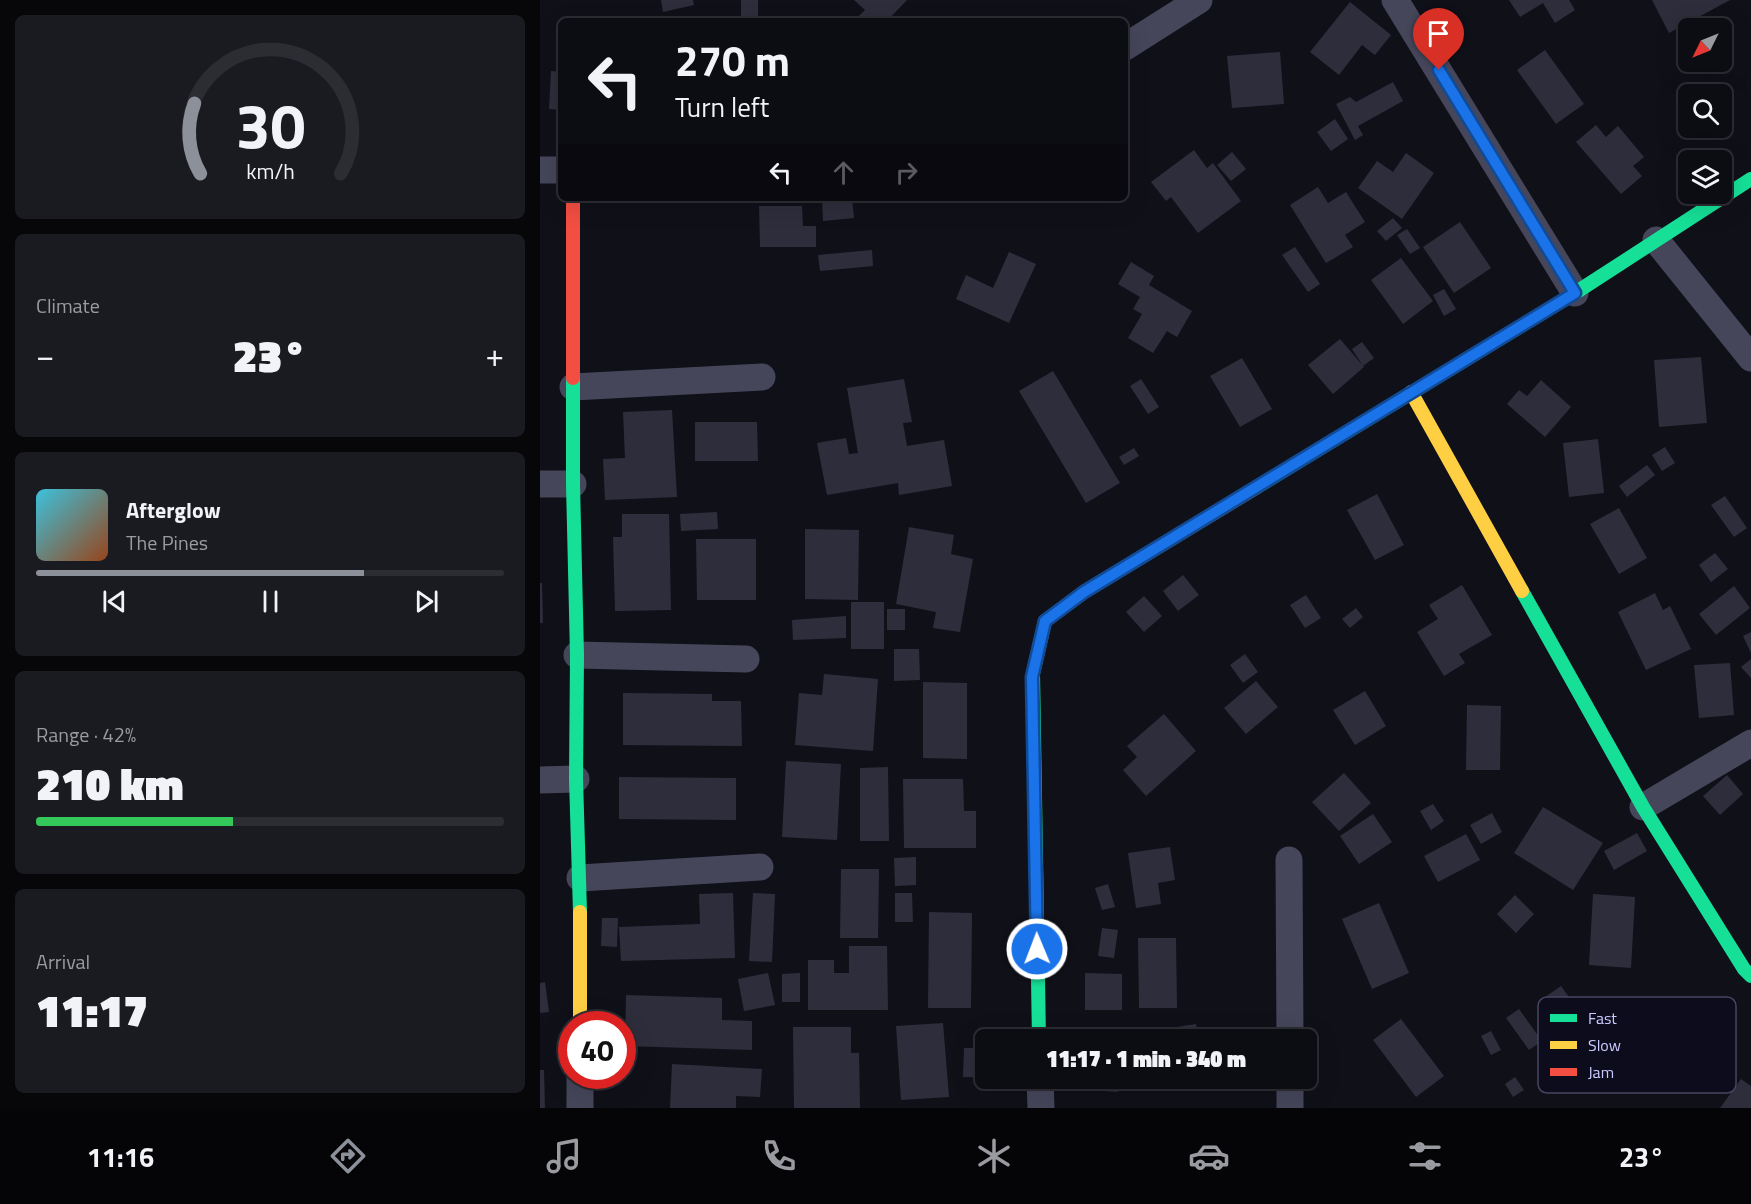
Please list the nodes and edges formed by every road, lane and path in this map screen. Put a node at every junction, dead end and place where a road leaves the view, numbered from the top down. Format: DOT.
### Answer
graph roads {
  1 [pos="1198,0"];
  2 [pos="1404,3"];
  3 [pos="1128,45"];
  4 [pos="540,170"];
  5 [pos="558,170"];
  6 [pos="1751,179"];
  7 [pos="573,201"];
  8 [pos="1656,240"];
  9 [pos="1575,293"];
  10 [pos="1751,358"];
  11 [pos="762,377"];
  12 [pos="573,387"];
  13 [pos="1411,392"];
  14 [pos="540,484"];
  15 [pos="573,484"];
  16 [pos="577,655"];
  17 [pos="746,659"];
  18 [pos="1751,743"];
  19 [pos="576,779"];
  20 [pos="540,780"];
  21 [pos="1643,807"];
  22 [pos="1289,860"];
  23 [pos="760,867"];
  24 [pos="580,878"];
  25 [pos="1751,976"];
  26 [pos="580,1011"];
  27 [pos="1039,1029"];
  28 [pos="1290,1029"];
  29 [pos="580,1089"];
  30 [pos="1040,1089"];
  31 [pos="1290,1089"];
  32 [pos="580,1108"];
  33 [pos="1041,1108"];
  34 [pos="1290,1108"];
  1 -- 3 [label="street"];
  2 -- 9 [label="street"];
  4 -- 5 [label="street"];
  6 -- 8 [label="street"];
  7 -- 12 [label="street"];
  8 -- 9 [label="street"];
  8 -- 10 [label="street"];
  9 -- 13 [label="street"];
  11 -- 12 [label="street"];
  12 -- 15 [label="street"];
  13 -- 21 [label="street"];
  13 -- 27 [label="street"];
  14 -- 15 [label="street"];
  15 -- 16 [label="street"];
  16 -- 17 [label="street"];
  16 -- 19 [label="street"];
  18 -- 21 [label="street"];
  19 -- 20 [label="street"];
  19 -- 24 [label="street"];
  21 -- 25 [label="street"];
  22 -- 28 [label="street"];
  23 -- 24 [label="street"];
  24 -- 26 [label="street"];
  29 -- 32 [label="street"];
  30 -- 33 [label="street"];
  31 -- 34 [label="street"];
}
